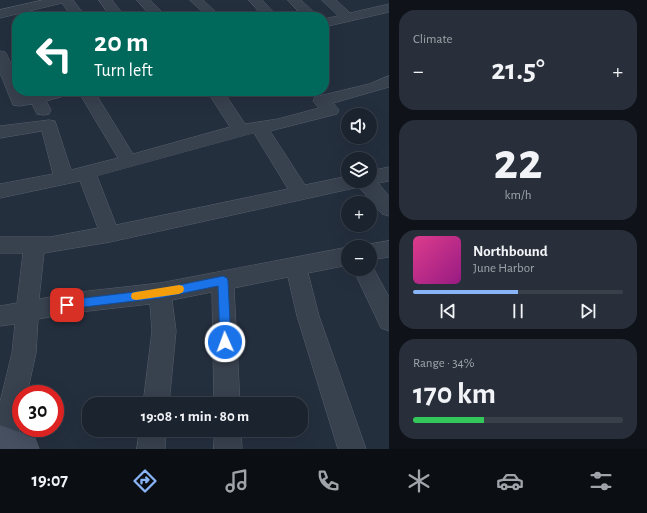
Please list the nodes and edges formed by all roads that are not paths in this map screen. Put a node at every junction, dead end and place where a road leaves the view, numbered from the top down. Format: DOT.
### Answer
graph roads {
  1 [pos="60,0"];
  2 [pos="66,0"];
  3 [pos="105,0"];
  4 [pos="144,0"];
  5 [pos="196,0"];
  6 [pos="255,0"];
  7 [pos="294,0"];
  8 [pos="328,0"];
  9 [pos="34,7"];
  10 [pos="389,8"];
  11 [pos="75,12"];
  12 [pos="114,12"];
  13 [pos="155,12"];
  14 [pos="206,12"];
  15 [pos="266,12"];
  16 [pos="307,12"];
  17 [pos="0,14"];
  18 [pos="348,18"];
  19 [pos="329,23"];
  20 [pos="0,55"];
  21 [pos="389,81"];
  22 [pos="12,84"];
  23 [pos="17,96"];
  24 [pos="45,96"];
  25 [pos="89,96"];
  26 [pos="218,96"];
  27 [pos="37,98"];
  28 [pos="49,125"];
  29 [pos="259,127"];
  30 [pos="241,131"];
  31 [pos="0,132"];
  32 [pos="129,161"];
  33 [pos="86,173"];
  34 [pos="389,174"];
  35 [pos="377,177"];
  36 [pos="64,179"];
  37 [pos="341,184"];
  38 [pos="371,188"];
  39 [pos="0,192"];
  40 [pos="300,193"];
  41 [pos="389,208"];
  42 [pos="110,234"];
  43 [pos="0,245"];
  44 [pos="34,245"];
  45 [pos="389,249"];
  46 [pos="377,251"];
  47 [pos="341,257"];
  48 [pos="296,266"];
  49 [pos="367,276"];
  50 [pos="223,281"];
  51 [pos="160,293"];
  52 [pos="27,311"];
  53 [pos="0,316"];
  54 [pos="389,321"];
  55 [pos="157,397"];
  56 [pos="227,397"];
  57 [pos="152,437"];
  58 [pos="228,437"];
  59 [pos="9,443"];
  60 [pos="151,449"];
  61 [pos="228,449"];
  62 [pos="352,449"];
  1 -- 9 [label="street"];
  2 -- 11 [label="street"];
  3 -- 12 [label="street"];
  4 -- 13 [label="street"];
  5 -- 14 [label="street"];
  6 -- 15 [label="street"];
  7 -- 16 [label="street"];
  8 -- 18 [label="street"];
  9 -- 17 [label="street"];
  10 -- 18 [label="street"];
  18 -- 19 [label="street"];
  20 -- 22 [label="street"];
  21 -- 29 [label="street"];
  23 -- 27 [label="street"];
  24 -- 27 [label="street"];
  25 -- 32 [label="street"];
  26 -- 30 [label="street"];
  27 -- 28 [label="street"];
  28 -- 31 [label="street"];
  28 -- 36 [label="street"];
  29 -- 30 [label="street"];
  29 -- 40 [label="street"];
  30 -- 32 [label="street"];
  32 -- 33 [label="street"];
  33 -- 36 [label="street"];
  33 -- 42 [label="street"];
  34 -- 35 [label="street"];
  36 -- 39 [label="street"];
  37 -- 40 [label="street"];
  38 -- 41 [label="street"];
  40 -- 42 [label="street"];
  42 -- 44 [label="street"];
  43 -- 44 [label="street"];
  44 -- 52 [label="street"];
  45 -- 46 [label="street"];
  47 -- 48 [label="street"];
  48 -- 50 [label="street"];
  48 -- 62 [label="street"];
  49 -- 54 [label="street"];
  50 -- 51 [label="street"];
  50 -- 56 [label="street"];
  51 -- 52 [label="street"];
  51 -- 55 [label="street"];
  52 -- 53 [label="street"];
  52 -- 59 [label="street"];
  57 -- 60 [label="street"];
  58 -- 61 [label="street"];
}
